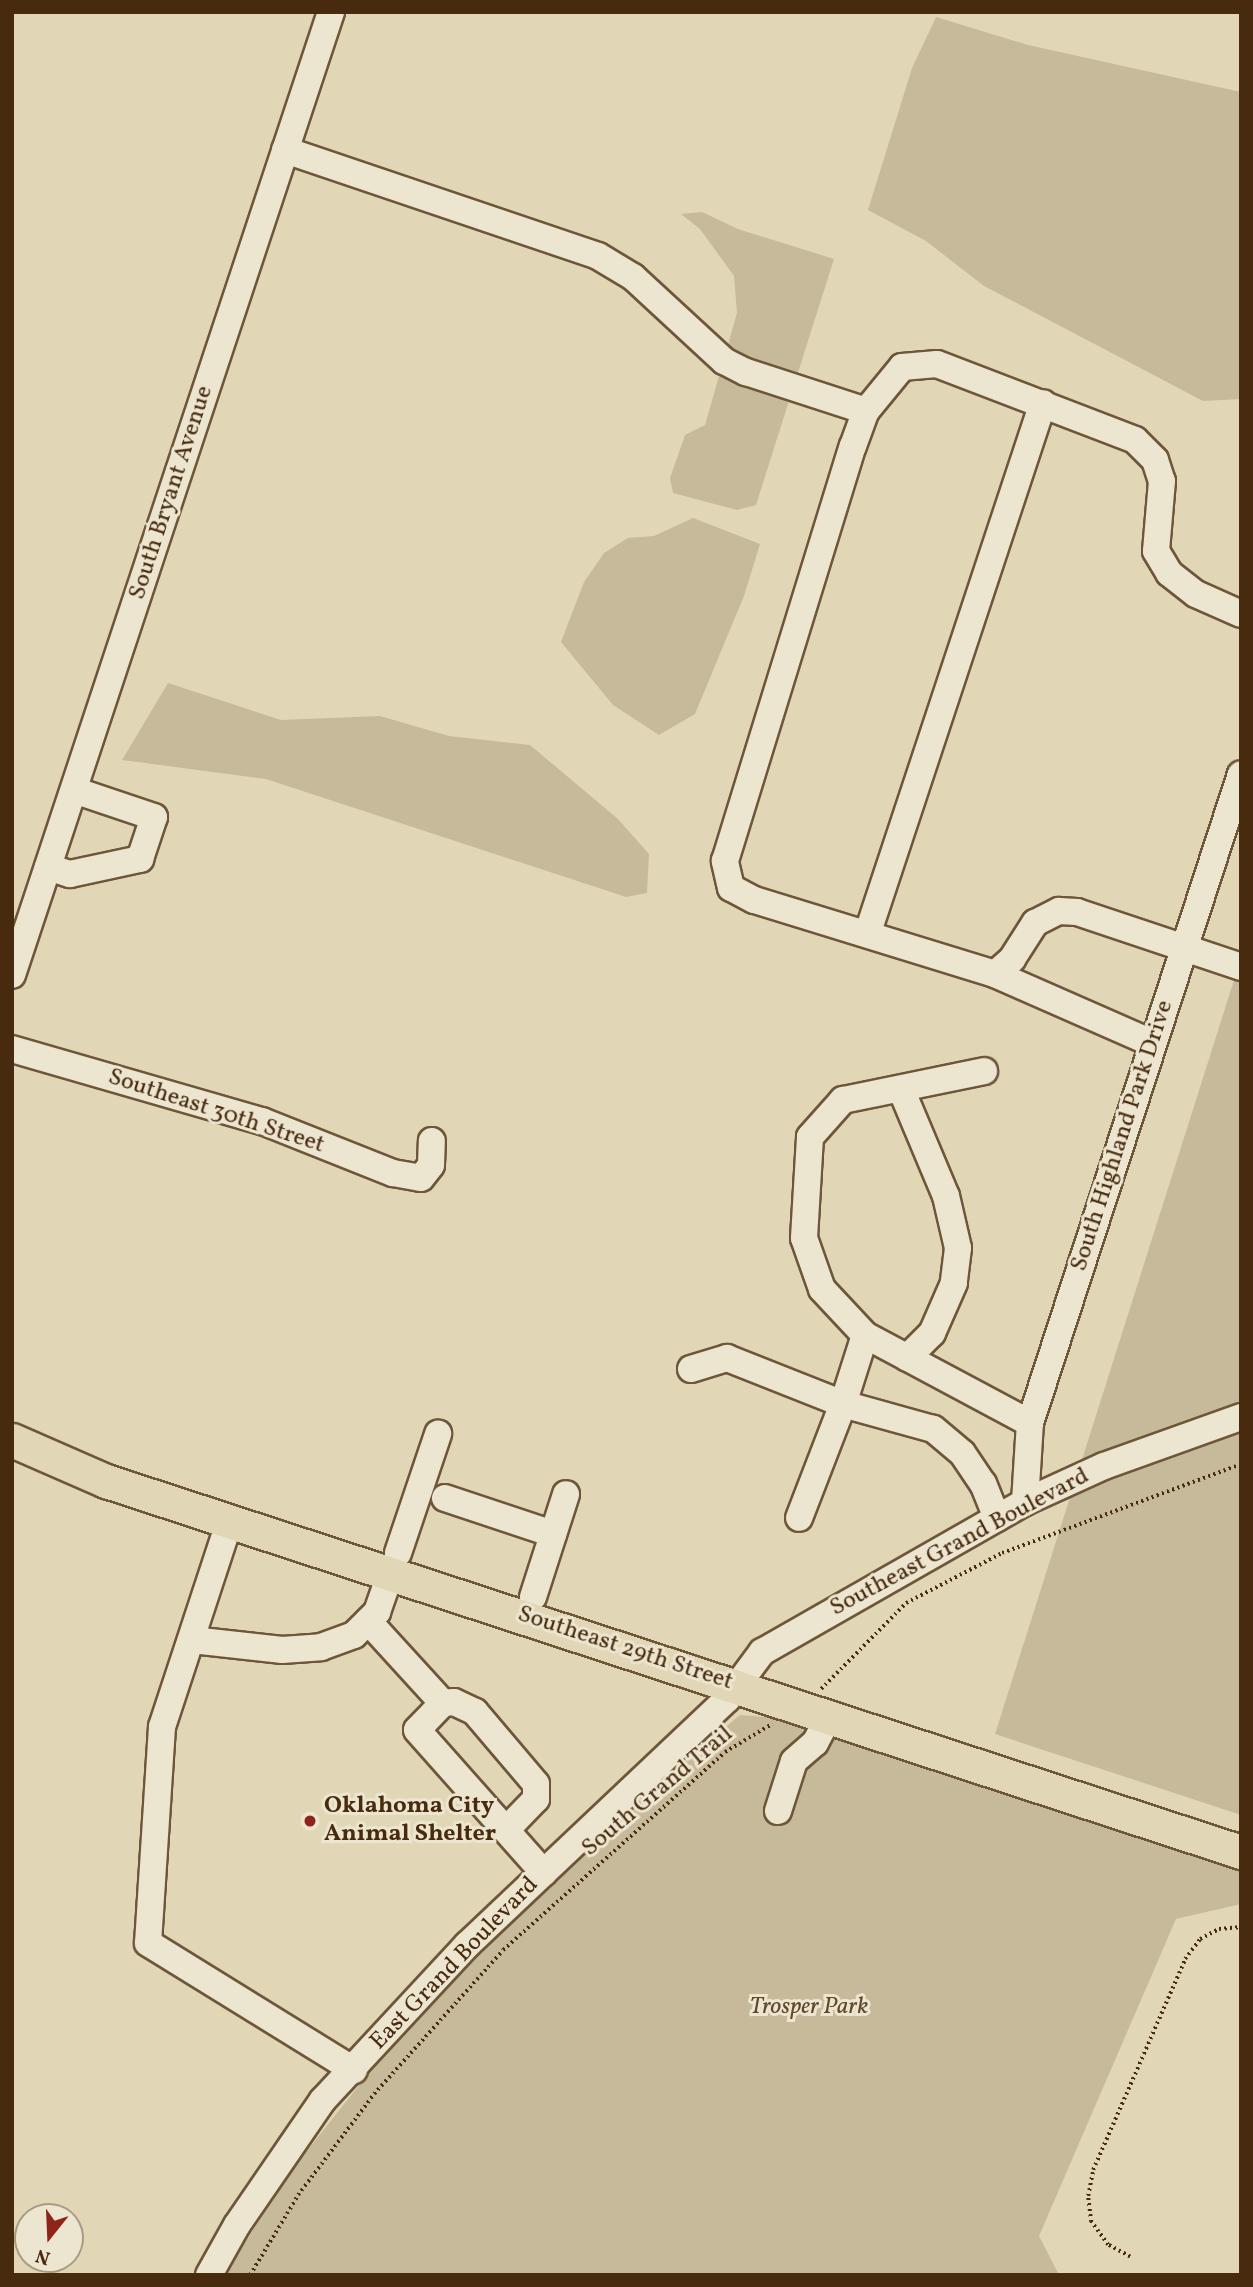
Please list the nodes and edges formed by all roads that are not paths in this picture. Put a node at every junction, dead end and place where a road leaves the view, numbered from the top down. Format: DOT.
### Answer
graph roads {
  1 [pos="331,12"];
  2 [pos="285,150"];
  3 [pos="1042,403"];
  4 [pos="866,411"];
  5 [pos="1241,614"];
  6 [pos="1241,774"];
  7 [pos="74,790"];
  8 [pos="48,867"];
  9 [pos="868,932"];
  10 [pos="1184,947"];
  11 [pos="1241,967"];
  12 [pos="995,974"];
  13 [pos="12,975"];
  14 [pos="1152,1043"];
  15 [pos="12,1049"];
  16 [pos="984,1071"];
  17 [pos="901,1089"];
  18 [pos="432,1141"];
  19 [pos="865,1335"];
  20 [pos="907,1358"];
  21 [pos="691,1369"];
  22 [pos="843,1404"];
  23 [pos="1241,1417"];
  24 [pos="1030,1423"];
  25 [pos="438,1434"];
  26 [pos="12,1437"];
  27 [pos="566,1494"];
  28 [pos="445,1498"];
  29 [pos="1025,1502"];
  30 [pos="799,1518"];
  31 [pos="996,1518"];
  32 [pos="230,1520"];
  33 [pos="553,1534"];
  34 [pos="394,1563"];
  35 [pos="533,1597"];
  36 [pos="368,1621"];
  37 [pos="192,1640"];
  38 [pos="743,1676"];
  39 [pos="443,1703"];
  40 [pos="815,1705"];
  41 [pos="778,1811"];
  42 [pos="1241,1829"];
  43 [pos="506,1830"];
  44 [pos="1241,1852"];
  45 [pos="544,1873"];
  46 [pos="354,2070"];
  47 [pos="209,2275"];
  1 -- 2 [label="street, South Bryant Avenue"];
  2 -- 4 [label="street"];
  2 -- 7 [label="street, South Bryant Avenue"];
  3 -- 4 [label="street"];
  3 -- 5 [label="street"];
  3 -- 9 [label="street"];
  4 -- 9 [label="street"];
  6 -- 10 [label="street, South Highland Park Drive"];
  7 -- 8 [label="street, South Bryant Avenue"];
  7 -- 8 [label="street"];
  8 -- 13 [label="street, South Bryant Avenue"];
  9 -- 12 [label="street"];
  10 -- 11 [label="street"];
  10 -- 12 [label="street"];
  10 -- 14 [label="street, South Highland Park Drive"];
  12 -- 14 [label="street"];
  14 -- 24 [label="street, South Highland Park Drive"];
  15 -- 18 [label="street, Southeast 30th Street"];
  16 -- 17 [label="street"];
  17 -- 19 [label="street"];
  17 -- 20 [label="street"];
  19 -- 20 [label="street"];
  19 -- 22 [label="street"];
  20 -- 24 [label="street"];
  21 -- 22 [label="street"];
  22 -- 30 [label="street"];
  22 -- 31 [label="street"];
  23 -- 29 [label="street, Southeast Grand Boulevard"];
  24 -- 29 [label="street, South Highland Park Drive"];
  25 -- 34 [label="street"];
  26 -- 32 [label="main road, Southeast 29th Street"];
  26 -- 34 [label="main road, Southeast 29th Street"];
  27 -- 33 [label="street"];
  28 -- 33 [label="street"];
  29 -- 31 [label="street, Southeast Grand Boulevard"];
  31 -- 38 [label="street, Southeast Grand Boulevard"];
  32 -- 34 [label="main road, Southeast 29th Street"];
  32 -- 37 [label="street"];
  33 -- 35 [label="street"];
  34 -- 35 [label="main road, Southeast 29th Street"];
  34 -- 36 [label="street"];
  34 -- 38 [label="main road, Southeast 29th Street"];
  35 -- 38 [label="main road, Southeast 29th Street"];
  36 -- 37 [label="street"];
  36 -- 39 [label="street"];
  37 -- 46 [label="street"];
  38 -- 40 [label="main road, Southeast 29th Street"];
  38 -- 45 [label="street, East Grand Boulevard"];
  39 -- 43 [label="street"];
  39 -- 43 [label="street"];
  40 -- 41 [label="street"];
  40 -- 42 [label="main road, Southeast 29th Street"];
  40 -- 44 [label="main road, Southeast 29th Street"];
  43 -- 45 [label="street"];
  45 -- 46 [label="street, East Grand Boulevard"];
  46 -- 47 [label="street, East Grand Boulevard"];
}
